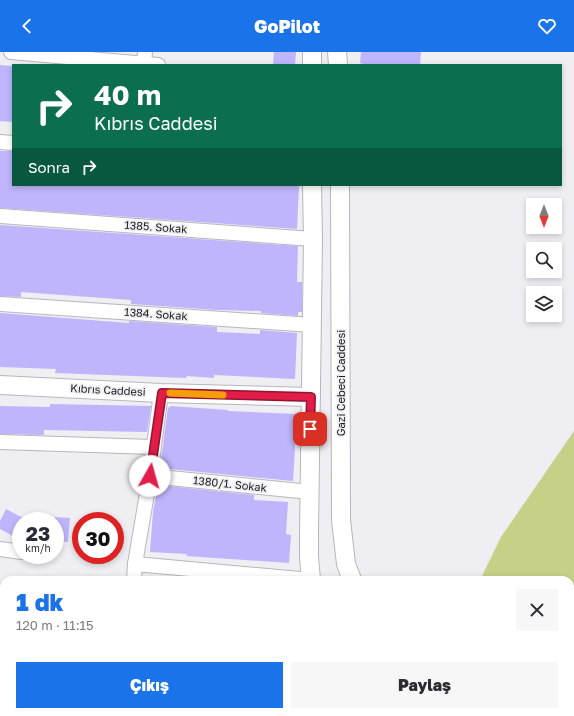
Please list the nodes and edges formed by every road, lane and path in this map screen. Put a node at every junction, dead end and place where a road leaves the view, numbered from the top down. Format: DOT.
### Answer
graph roads {
  1 [pos="11,52"];
  2 [pos="312,52"];
  3 [pos="337,52"];
  4 [pos="149,60"];
  5 [pos="312,64"];
  6 [pos="338,64"];
  7 [pos="0,142"];
  8 [pos="12,143"];
  9 [pos="312,186"];
  10 [pos="340,186"];
  11 [pos="0,216"];
  12 [pos="313,239"];
  13 [pos="0,304"];
  14 [pos="312,325"];
  15 [pos="0,385"];
  16 [pos="162,393"];
  17 [pos="311,397"];
  18 [pos="0,442"];
  19 [pos="153,447"];
  20 [pos="150,476"];
  21 [pos="310,492"];
  22 [pos="0,549"];
  23 [pos="12,551"];
  24 [pos="135,564"];
  25 [pos="134,576"];
  26 [pos="267,576"];
  27 [pos="311,576"];
  28 [pos="350,576"];
  1 -- 4 [label="street"];
  2 -- 5 [label="main road"];
  3 -- 6 [label="main road"];
  7 -- 8 [label="street"];
  9 -- 12 [label="main road"];
  10 -- 28 [label="main road, Gazi Cebeci Caddesi"];
  11 -- 12 [label="street, 1385. Sokak"];
  12 -- 14 [label="main road"];
  13 -- 14 [label="street, 1384. Sokak"];
  14 -- 17 [label="main road"];
  15 -- 16 [label="main road, Kıbrıs Caddesi"];
  16 -- 17 [label="main road, Kıbrıs Caddesi"];
  16 -- 19 [label="street"];
  17 -- 21 [label="main road"];
  18 -- 19 [label="street"];
  19 -- 20 [label="street"];
  20 -- 21 [label="street, 1380/1. Sokak"];
  20 -- 24 [label="street"];
  21 -- 27 [label="main road"];
  22 -- 23 [label="street"];
  24 -- 25 [label="street"];
  24 -- 26 [label="street"];
}
